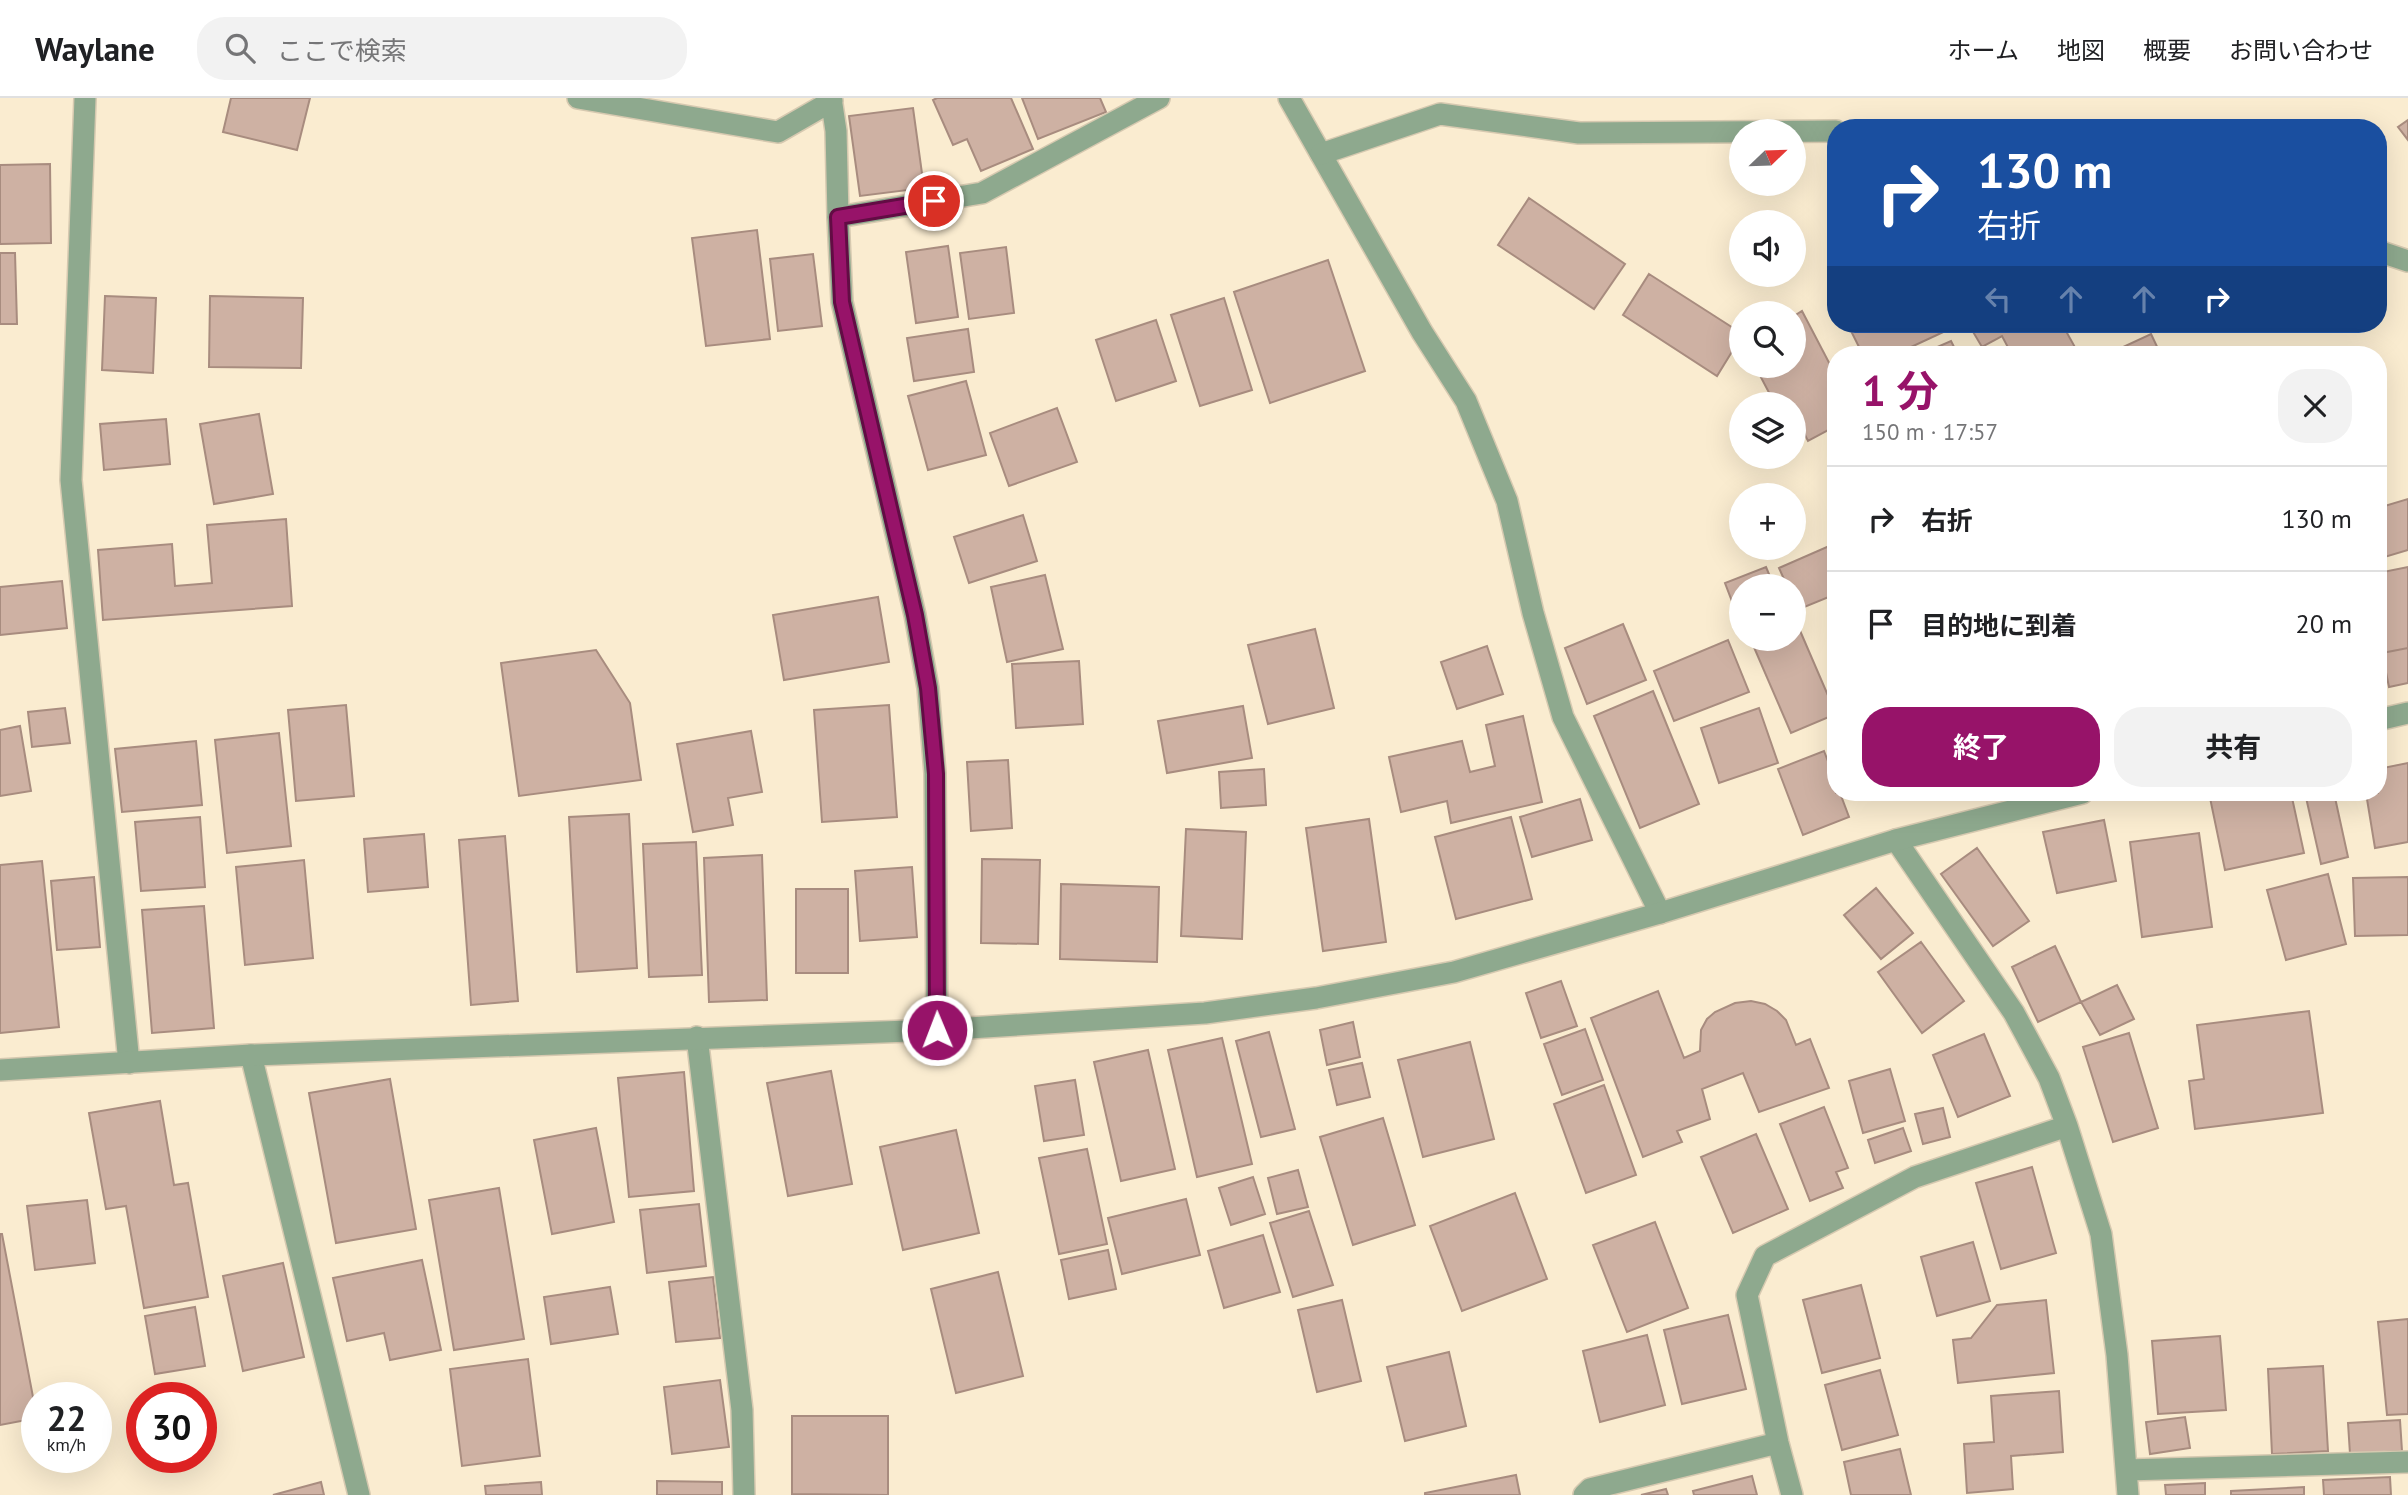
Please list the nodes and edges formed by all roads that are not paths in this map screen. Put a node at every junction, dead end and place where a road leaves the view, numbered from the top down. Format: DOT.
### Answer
graph roads {
  1 [pos="85,98"];
  2 [pos="578,98"];
  3 [pos="1159,98"];
  4 [pos="1289,98"];
  5 [pos="831,99"];
  6 [pos="1827,131"];
  7 [pos="1321,154"];
  8 [pos="838,217"];
  9 [pos="2387,254"];
  10 [pos="2408,261"];
  11 [pos="2408,713"];
  12 [pos="2387,717"];
  13 [pos="2050,801"];
  14 [pos="1896,840"];
  15 [pos="1660,913"];
  16 [pos="937,1030"];
  17 [pos="697,1037"];
  18 [pos="251,1055"];
  19 [pos="129,1063"];
  20 [pos="0,1070"];
  21 [pos="2067,1126"];
  22 [pos="1779,1443"];
  23 [pos="2408,1462"];
  24 [pos="2126,1470"];
  25 [pos="359,1495"];
  26 [pos="744,1495"];
  27 [pos="1584,1495"];
  28 [pos="1792,1495"];
  29 [pos="2128,1495"];
  1 -- 19 [label="street"];
  2 -- 5 [label="street"];
  3 -- 8 [label="street"];
  4 -- 7 [label="street"];
  5 -- 8 [label="street"];
  6 -- 7 [label="street"];
  7 -- 15 [label="street"];
  8 -- 16 [label="street"];
  9 -- 10 [label="street"];
  11 -- 12 [label="street"];
  13 -- 14 [label="street"];
  14 -- 15 [label="street"];
  14 -- 21 [label="street"];
  15 -- 16 [label="street"];
  16 -- 17 [label="street"];
  17 -- 18 [label="street"];
  17 -- 26 [label="street"];
  18 -- 19 [label="street"];
  18 -- 25 [label="street"];
  19 -- 20 [label="street"];
  21 -- 22 [label="street"];
  21 -- 24 [label="street"];
  22 -- 27 [label="street"];
  22 -- 28 [label="street"];
  23 -- 24 [label="street"];
  24 -- 29 [label="street"];
}
